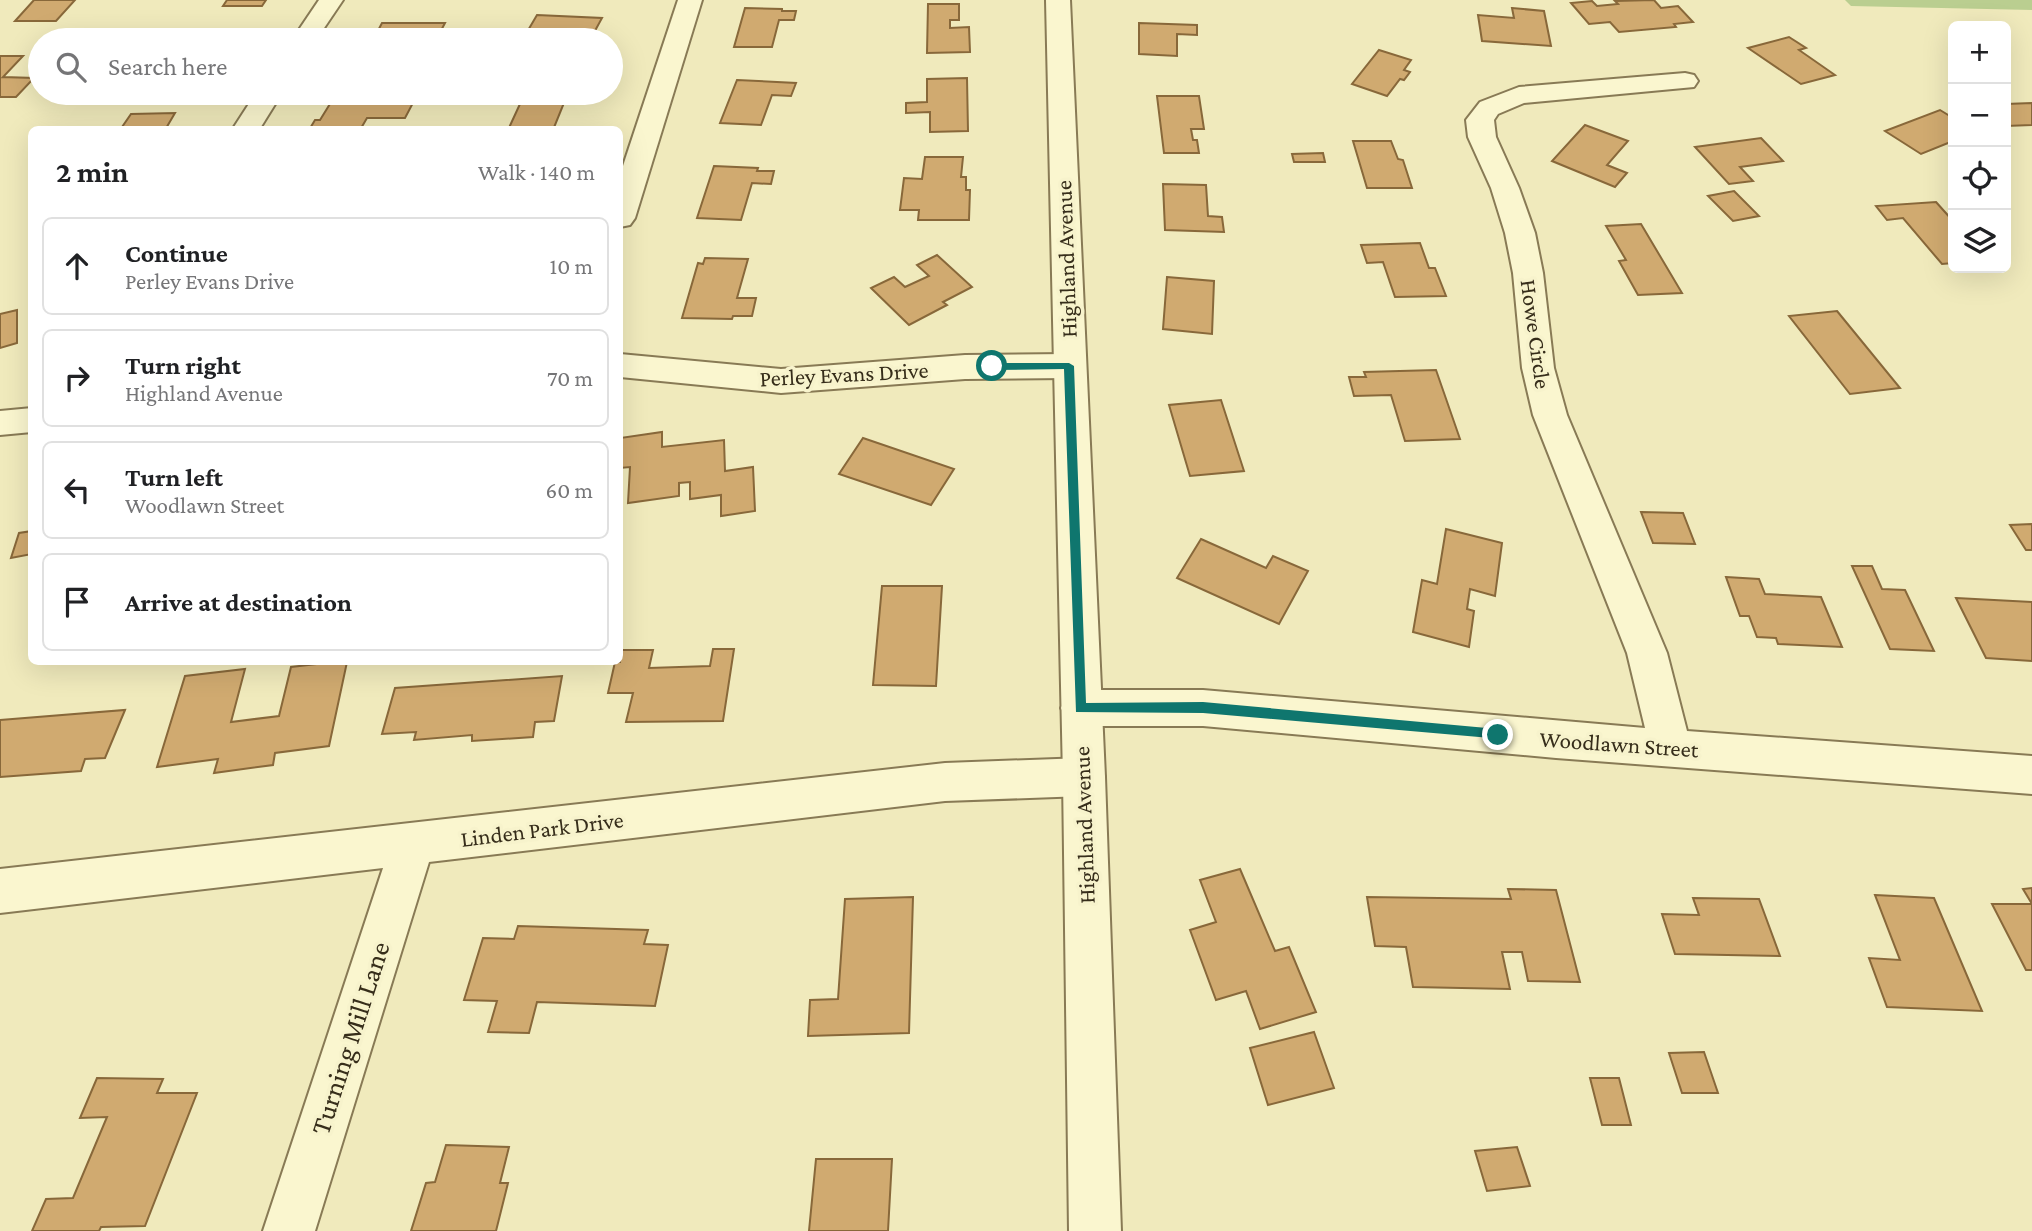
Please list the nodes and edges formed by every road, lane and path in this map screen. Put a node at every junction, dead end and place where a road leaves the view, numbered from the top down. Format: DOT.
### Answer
graph roads {
  1 [pos="331,0"];
  2 [pos="690,0"];
  3 [pos="1058,0"];
  4 [pos="312,28"];
  5 [pos="1685,80"];
  6 [pos="261,105"];
  7 [pos="248,126"];
  8 [pos="623,209"];
  9 [pos="623,366"];
  10 [pos="1069,366"];
  11 [pos="28,420"];
  12 [pos="0,422"];
  13 [pos="1080,708"];
  14 [pos="1671,748"];
  15 [pos="2032,775"];
  16 [pos="1084,777"];
  17 [pos="412,845"];
  18 [pos="0,891"];
  19 [pos="289,1231"];
  20 [pos="1095,1231"];
  1 -- 4 [label="street"];
  2 -- 8 [label="street"];
  3 -- 10 [label="street, Highland Avenue"];
  5 -- 14 [label="street, Howe Circle"];
  6 -- 7 [label="street"];
  9 -- 10 [label="street, Perley Evans Drive"];
  10 -- 13 [label="street, Highland Avenue"];
  11 -- 12 [label="street"];
  13 -- 14 [label="street, Woodlawn Street"];
  13 -- 16 [label="street, Highland Avenue"];
  14 -- 15 [label="street, Woodlawn Street"];
  16 -- 17 [label="street, Linden Park Drive"];
  16 -- 20 [label="street, Highland Avenue"];
  17 -- 18 [label="street, Linden Park Drive"];
  17 -- 19 [label="street, Turning Mill Lane"];
}
